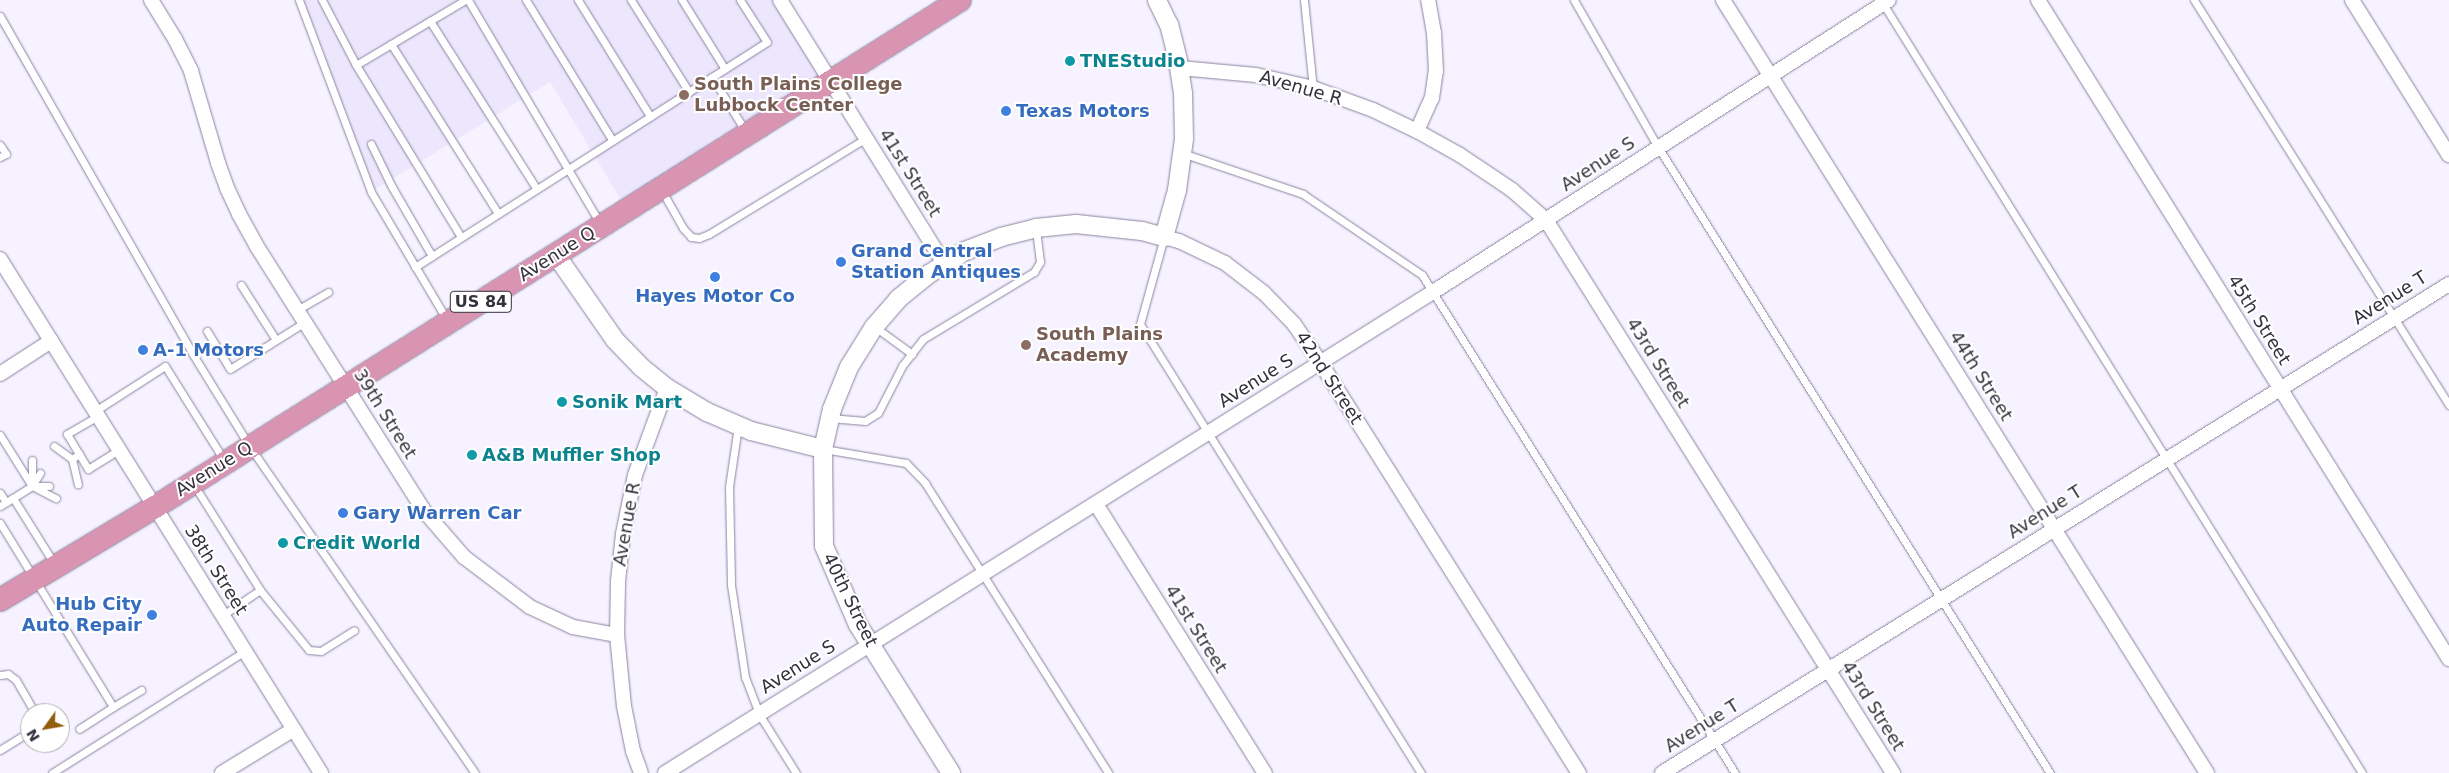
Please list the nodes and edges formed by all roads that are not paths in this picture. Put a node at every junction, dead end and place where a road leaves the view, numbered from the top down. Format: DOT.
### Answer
graph roads {
  1 [pos="150,0"];
  2 [pos="300,0"];
  3 [pos="322,0"];
  4 [pos="466,0"];
  5 [pos="526,0"];
  6 [pos="578,0"];
  7 [pos="631,0"];
  8 [pos="682,0"];
  9 [pos="740,0"];
  10 [pos="780,0"];
  11 [pos="960,0"];
  12 [pos="1157,0"];
  13 [pos="1304,0"];
  14 [pos="1428,0"];
  15 [pos="1574,0"];
  16 [pos="1723,0"];
  17 [pos="2038,0"];
  18 [pos="2194,0"];
  19 [pos="2352,0"];
  20 [pos="1884,1"];
  21 [pos="0,16"];
  22 [pos="430,21"];
  23 [pos="391,44"];
  24 [pos="356,65"];
  25 [pos="1180,68"];
  26 [pos="725,69"];
  27 [pos="1770,74"];
  28 [pos="712,77"];
  29 [pos="831,82"];
  30 [pos="1313,88"];
  31 [pos="688,92"];
  32 [pos="650,116"];
  33 [pos="1417,131"];
  34 [pos="748,134"];
  35 [pos="866,138"];
  36 [pos="612,140"];
  37 [pos="371,144"];
  38 [pos="0,145"];
  39 [pos="1658,147"];
  40 [pos="1182,152"];
  41 [pos="2449,155"];
  42 [pos="0,157"];
  43 [pos="566,169"];
  44 [pos="536,188"];
  45 [pos="660,189"];
  46 [pos="498,214"];
  47 [pos="1546,220"];
  48 [pos="601,226"];
  49 [pos="1036,228"];
  50 [pos="461,237"];
  51 [pos="1164,237"];
  52 [pos="556,255"];
  53 [pos="432,256"];
  54 [pos="0,259"];
  55 [pos="944,263"];
  56 [pos="415,267"];
  57 [pos="2449,284"];
  58 [pos="241,285"];
  59 [pos="328,292"];
  60 [pos="1433,292"];
  61 [pos="298,310"];
  62 [pos="2394,318"];
  63 [pos="305,322"];
  64 [pos="448,322"];
  65 [pos="874,326"];
  66 [pos="207,330"];
  67 [pos="276,340"];
  68 [pos="51,341"];
  69 [pos="912,354"];
  70 [pos="1320,362"];
  71 [pos="0,374"];
  72 [pos="346,387"];
  73 [pos="667,388"];
  74 [pos="2280,388"];
  75 [pos="2449,406"];
  76 [pos="96,413"];
  77 [pos="830,418"];
  78 [pos="738,425"];
  79 [pos="1209,433"];
  80 [pos="0,435"];
  81 [pos="54,446"];
  82 [pos="250,447"];
  83 [pos="823,449"];
  84 [pos="119,450"];
  85 [pos="79,454"];
  86 [pos="62,459"];
  87 [pos="72,459"];
  88 [pos="2166,459"];
  89 [pos="32,460"];
  90 [pos="226,462"];
  91 [pos="40,472"];
  92 [pos="71,472"];
  93 [pos="193,483"];
  94 [pos="78,484"];
  95 [pos="32,486"];
  96 [pos="49,486"];
  97 [pos="0,493"];
  98 [pos="13,498"];
  99 [pos="56,498"];
  100 [pos="3,504"];
  101 [pos="1096,504"];
  102 [pos="155,507"];
  103 [pos="0,523"];
  104 [pos="2054,529"];
  105 [pos="56,566"];
  106 [pos="983,574"];
  107 [pos="34,579"];
  108 [pos="260,590"];
  109 [pos="2,595"];
  110 [pos="1942,599"];
  111 [pos="223,615"];
  112 [pos="354,630"];
  113 [pos="616,635"];
  114 [pos="870,644"];
  115 [pos="245,651"];
  116 [pos="2449,659"];
  117 [pos="1828,669"];
  118 [pos="0,675"];
  119 [pos="141,690"];
  120 [pos="29,703"];
  121 [pos="113,707"];
  122 [pos="759,714"];
  123 [pos="79,729"];
  124 [pos="294,729"];
  125 [pos="20,737"];
  126 [pos="1714,741"];
  127 [pos="0,750"];
  128 [pos="52,773"];
  129 [pos="222,773"];
  130 [pos="321,773"];
  131 [pos="475,773"];
  132 [pos="641,773"];
  133 [pos="665,773"];
  134 [pos="796,773"];
  135 [pos="951,773"];
  136 [pos="1108,773"];
  137 [pos="1264,773"];
  138 [pos="1421,773"];
  139 [pos="1578,773"];
  140 [pos="1662,773"];
  141 [pos="1734,773"];
  142 [pos="1893,773"];
  143 [pos="2050,773"];
  144 [pos="2207,773"];
  145 [pos="2362,773"];
  1 -- 61 [label="street, 39th Street"];
  2 -- 56 [label="lane"];
  3 -- 24 [label="lane"];
  4 -- 22 [label="lane"];
  4 -- 43 [label="lane"];
  5 -- 36 [label="lane"];
  6 -- 32 [label="lane"];
  7 -- 31 [label="lane"];
  8 -- 26 [label="lane"];
  9 -- 26 [label="lane"];
  10 -- 29 [label="street, 41st Street"];
  11 -- 29 [label="highway, Avenue Q / US 84"];
  12 -- 25 [label="street"];
  13 -- 30 [label="lane"];
  14 -- 33 [label="street"];
  15 -- 39 [label="lane"];
  16 -- 27 [label="street, 44th Street"];
  17 -- 74 [label="street, 45th Street"];
  18 -- 62 [label="lane"];
  19 -- 41 [label="street"];
  20 -- 27 [label="street, Avenue S"];
  20 -- 88 [label="lane"];
  21 -- 82 [label="lane"];
  22 -- 23 [label="lane"];
  22 -- 44 [label="lane"];
  23 -- 24 [label="lane"];
  23 -- 46 [label="lane"];
  24 -- 50 [label="lane"];
  25 -- 30 [label="street, Avenue R"];
  25 -- 40 [label="street"];
  26 -- 28 [label="lane"];
  27 -- 39 [label="street, Avenue S"];
  27 -- 104 [label="street, 44th Street"];
  28 -- 31 [label="lane"];
  28 -- 34 [label="lane"];
  29 -- 34 [label="highway, Avenue Q / US 84"];
  29 -- 35 [label="street, 41st Street"];
  30 -- 33 [label="street, Avenue R"];
  31 -- 32 [label="lane"];
  32 -- 36 [label="lane"];
  33 -- 47 [label="street, 43rd Street"];
  34 -- 45 [label="highway, Avenue Q / US 84"];
  35 -- 45 [label="lane"];
  35 -- 55 [label="street, 41st Street"];
  36 -- 43 [label="lane"];
  37 -- 53 [label="lane"];
  38 -- 42 [label="lane"];
  39 -- 47 [label="street, Avenue S"];
  39 -- 110 [label="lane"];
  40 -- 51 [label="street"];
  40 -- 60 [label="lane"];
  43 -- 44 [label="lane"];
  43 -- 48 [label="lane"];
  44 -- 46 [label="lane"];
  45 -- 48 [label="highway, Avenue Q / US 84"];
  46 -- 50 [label="lane"];
  47 -- 60 [label="street, Avenue S"];
  47 -- 117 [label="street, 43rd Street"];
  48 -- 52 [label="highway, Avenue Q / US 84"];
  49 -- 51 [label="street"];
  49 -- 55 [label="street"];
  49 -- 69 [label="lane"];
  50 -- 53 [label="lane"];
  51 -- 70 [label="street, 42nd Street"];
  51 -- 79 [label="lane"];
  52 -- 64 [label="highway, Avenue Q / US 84"];
  52 -- 73 [label="street"];
  53 -- 56 [label="lane"];
  54 -- 68 [label="street, 38th Street"];
  55 -- 65 [label="street"];
  56 -- 64 [label="lane"];
  57 -- 62 [label="street, Avenue T"];
  58 -- 67 [label="lane"];
  59 -- 61 [label="lane"];
  60 -- 70 [label="street, Avenue S"];
  60 -- 126 [label="lane"];
  61 -- 63 [label="street, 39th Street"];
  62 -- 74 [label="street, Avenue T"];
  62 -- 75 [label="lane"];
  63 -- 67 [label="lane"];
  63 -- 72 [label="street, 39th Street"];
  64 -- 72 [label="highway, Avenue Q / US 84"];
  65 -- 69 [label="lane"];
  65 -- 77 [label="street"];
  66 -- 67 [label="lane"];
  68 -- 71 [label="street"];
  68 -- 76 [label="street, 38th Street"];
  69 -- 77 [label="lane"];
  70 -- 79 [label="street, Avenue S"];
  70 -- 139 [label="street, 42nd Street"];
  72 -- 82 [label="highway, Avenue Q / US 84"];
  72 -- 113 [label="street, 39th Street"];
  73 -- 78 [label="street"];
  73 -- 113 [label="street, Avenue R"];
  74 -- 88 [label="street, Avenue T"];
  74 -- 116 [label="street, 45th Street"];
  76 -- 84 [label="street, 38th Street"];
  76 -- 85 [label="lane"];
  76 -- 90 [label="lane"];
  77 -- 83 [label="street"];
  78 -- 83 [label="street"];
  78 -- 122 [label="lane"];
  79 -- 101 [label="street, Avenue S"];
  79 -- 138 [label="lane"];
  80 -- 95 [label="lane"];
  81 -- 87 [label="lane"];
  82 -- 90 [label="highway, Avenue Q / US 84"];
  82 -- 131 [label="lane"];
  83 -- 106 [label="lane"];
  83 -- 114 [label="street, 40th Street"];
  84 -- 85 [label="lane"];
  84 -- 102 [label="street, 38th Street"];
  85 -- 87 [label="lane"];
  86 -- 87 [label="lane"];
  87 -- 92 [label="lane"];
  87 -- 94 [label="lane"];
  88 -- 104 [label="street, Avenue T"];
  88 -- 145 [label="lane"];
  89 -- 95 [label="lane"];
  90 -- 93 [label="highway, Avenue Q / US 84"];
  91 -- 95 [label="lane"];
  93 -- 102 [label="highway, Avenue Q / US 84"];
  93 -- 108 [label="lane"];
  95 -- 96 [label="lane"];
  95 -- 98 [label="lane"];
  95 -- 99 [label="lane"];
  97 -- 100 [label="lane"];
  98 -- 100 [label="lane"];
  98 -- 105 [label="lane"];
  101 -- 106 [label="street, Avenue S"];
  101 -- 137 [label="street, 41st Street"];
  102 -- 105 [label="highway, Avenue Q / US 84"];
  102 -- 111 [label="street, 38th Street"];
  103 -- 107 [label="lane"];
  104 -- 110 [label="street, Avenue T"];
  104 -- 144 [label="street, 44th Street"];
  105 -- 107 [label="highway, Avenue Q / US 84"];
  106 -- 114 [label="street, Avenue S"];
  106 -- 136 [label="lane"];
  107 -- 109 [label="highway, Avenue Q / US 84"];
  107 -- 121 [label="lane"];
  108 -- 111 [label="lane"];
  108 -- 112 [label="lane"];
  110 -- 117 [label="street, Avenue T"];
  110 -- 143 [label="lane"];
  111 -- 115 [label="street, 38th Street"];
  113 -- 132 [label="street"];
  114 -- 122 [label="street, Avenue S"];
  114 -- 135 [label="street, 40th Street"];
  115 -- 124 [label="street, 38th Street"];
  115 -- 128 [label="lane"];
  117 -- 126 [label="street, Avenue T"];
  117 -- 142 [label="street, 43rd Street"];
  118 -- 120 [label="lane"];
  119 -- 121 [label="lane"];
  121 -- 123 [label="lane"];
  122 -- 133 [label="street, Avenue S"];
  122 -- 134 [label="lane"];
  124 -- 129 [label="street"];
  124 -- 130 [label="street, 38th Street"];
  125 -- 127 [label="lane"];
  126 -- 140 [label="street, Avenue T"];
  126 -- 141 [label="lane"];
}
